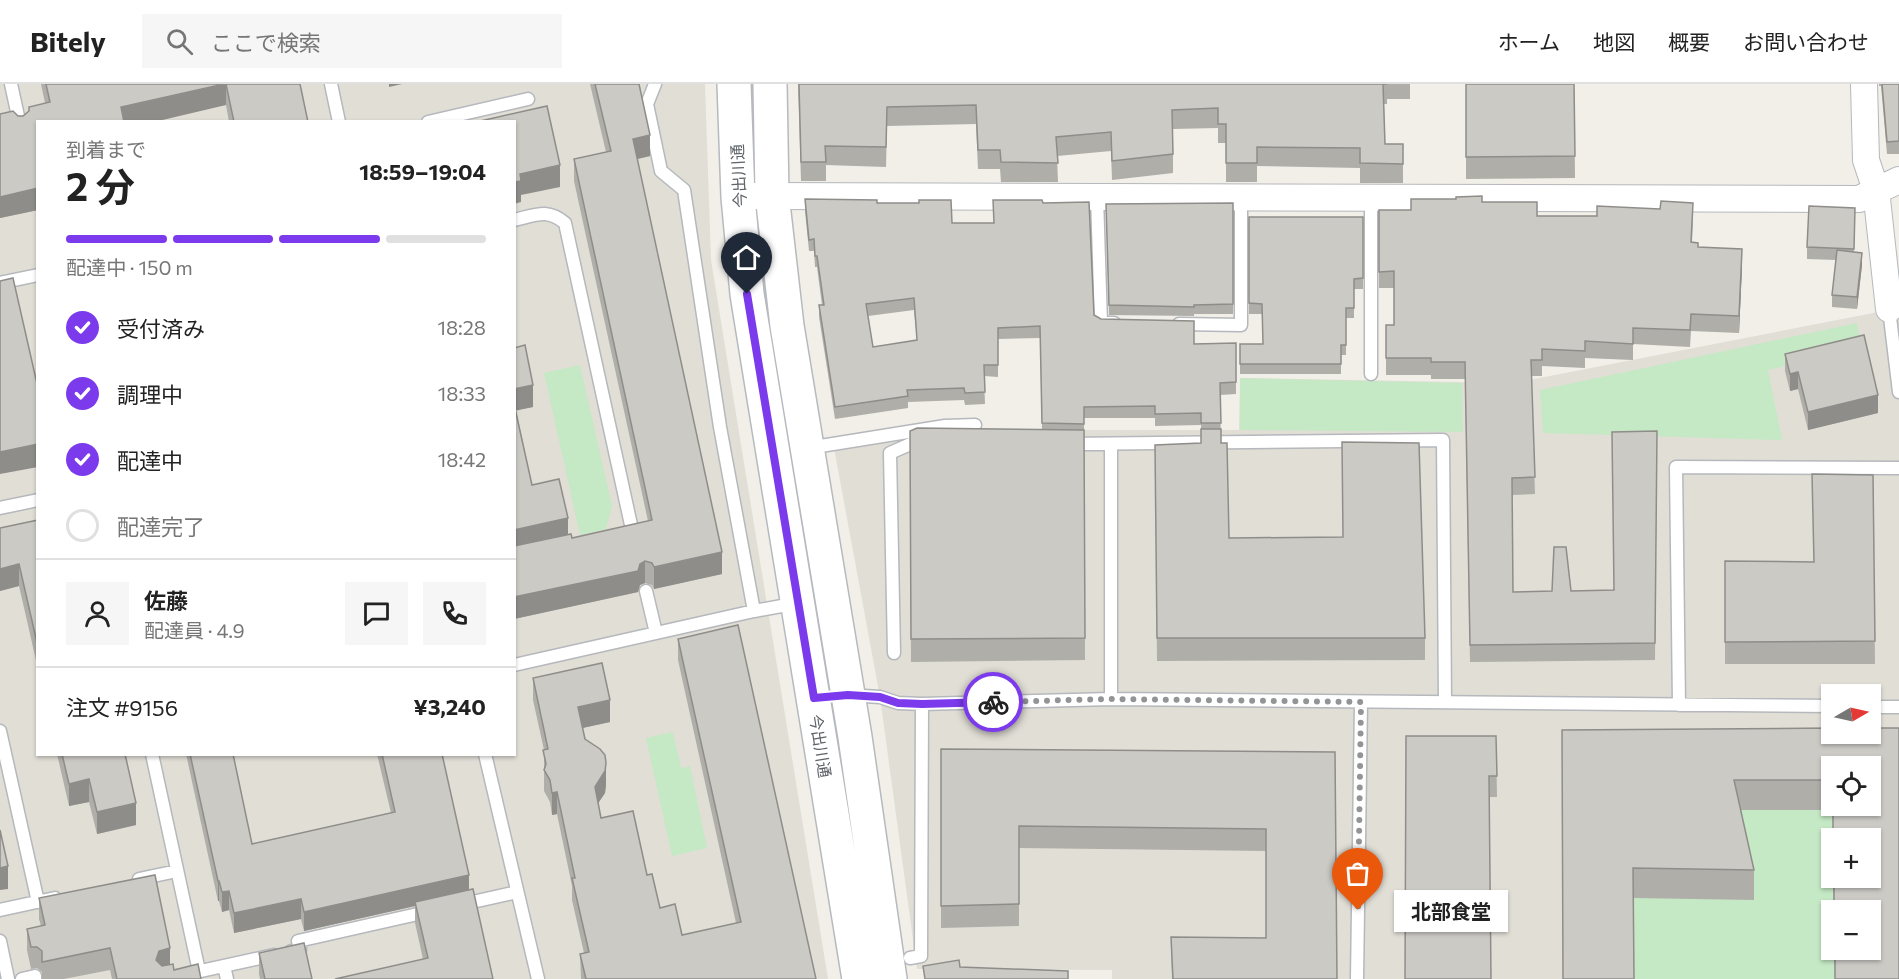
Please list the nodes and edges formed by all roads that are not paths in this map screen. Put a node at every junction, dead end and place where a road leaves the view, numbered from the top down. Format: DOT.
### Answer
graph roads {
  1 [pos="11,84"];
  2 [pos="331,84"];
  3 [pos="655,84"];
  4 [pos="734,84"];
  5 [pos="770,84"];
  6 [pos="1864,84"];
  7 [pos="528,99"];
  8 [pos="339,120"];
  9 [pos="437,120"];
  10 [pos="21,130"];
  11 [pos="1888,185"];
  12 [pos="772,195"];
  13 [pos="1241,196"];
  14 [pos="1371,196"];
  15 [pos="738,197"];
  16 [pos="1097,197"];
  17 [pos="516,220"];
  18 [pos="36,275"];
  19 [pos="0,283"];
  20 [pos="1889,309"];
  21 [pos="1124,323"];
  22 [pos="1171,324"];
  23 [pos="1371,374"];
  24 [pos="1899,392"];
  25 [pos="975,426"];
  26 [pos="938,442"];
  27 [pos="1053,444"];
  28 [pos="1111,444"];
  29 [pos="807,448"];
  30 [pos="1899,468"];
  31 [pos="36,500"];
  32 [pos="0,508"];
  33 [pos="612,539"];
  34 [pos="646,591"];
  35 [pos="798,603"];
  36 [pos="754,611"];
  37 [pos="656,633"];
  38 [pos="894,653"];
  39 [pos="516,665"];
  40 [pos="848,695"];
  41 [pos="814,698"];
  42 [pos="1111,699"];
  43 [pos="1361,702"];
  44 [pos="1445,702"];
  45 [pos="922,704"];
  46 [pos="1679,705"];
  47 [pos="1821,706"];
  48 [pos="1881,707"];
  49 [pos="1899,707"];
  50 [pos="0,731"];
  51 [pos="152,756"];
  52 [pos="485,756"];
  53 [pos="177,871"];
  54 [pos="131,881"];
  55 [pos="517,892"];
  56 [pos="73,894"];
  57 [pos="38,902"];
  58 [pos="0,910"];
  59 [pos="0,941"];
  60 [pos="224,966"];
  61 [pos="900,969"];
  62 [pos="199,971"];
  63 [pos="8,979"];
  64 [pos="22,979"];
  65 [pos="35,979"];
  66 [pos="164,979"];
  67 [pos="227,979"];
  68 [pos="538,979"];
  69 [pos="859,979"];
  70 [pos="1357,979"];
  1 -- 10 [label="lane"];
  2 -- 8 [label="lane"];
  3 -- 36 [label="lane"];
  4 -- 15 [label="main road, 今出川通"];
  5 -- 12 [label="main road, 今出川通"];
  6 -- 11 [label="street"];
  7 -- 9 [label="lane"];
  11 -- 14 [label="street"];
  11 -- 20 [label="street"];
  12 -- 15 [label="street"];
  12 -- 16 [label="street"];
  12 -- 29 [label="main road, 今出川通"];
  13 -- 14 [label="street"];
  13 -- 16 [label="street"];
  13 -- 22 [label="lane"];
  14 -- 23 [label="lane"];
  15 -- 35 [label="main road, 今出川通"];
  16 -- 21 [label="lane"];
  17 -- 33 [label="lane"];
  18 -- 19 [label="lane"];
  20 -- 24 [label="lane"];
  25 -- 29 [label="lane"];
  26 -- 38 [label="lane"];
  27 -- 28 [label="lane"];
  28 -- 42 [label="lane"];
  28 -- 44 [label="lane"];
  29 -- 40 [label="main road, 今出川通"];
  30 -- 46 [label="lane"];
  31 -- 32 [label="lane"];
  34 -- 37 [label="lane"];
  35 -- 36 [label="lane"];
  35 -- 41 [label="main road, 今出川通"];
  36 -- 37 [label="lane"];
  37 -- 39 [label="lane"];
  40 -- 41 [label="lane"];
  40 -- 45 [label="lane"];
  40 -- 61 [label="main road, 今出川通"];
  41 -- 69 [label="main road, 今出川通"];
  42 -- 43 [label="lane"];
  42 -- 45 [label="lane"];
  43 -- 44 [label="lane"];
  43 -- 70 [label="lane"];
  44 -- 46 [label="lane"];
  45 -- 61 [label="lane"];
  46 -- 47 [label="lane"];
  48 -- 49 [label="lane"];
  50 -- 57 [label="lane"];
  51 -- 53 [label="lane"];
  52 -- 55 [label="lane"];
  53 -- 54 [label="lane"];
  53 -- 62 [label="lane"];
  55 -- 60 [label="lane"];
  55 -- 68 [label="lane"];
  56 -- 57 [label="lane"];
  57 -- 58 [label="lane"];
  59 -- 63 [label="lane"];
  60 -- 62 [label="lane"];
  60 -- 67 [label="lane"];
  62 -- 66 [label="lane"];
  64 -- 65 [label="lane"];
}
